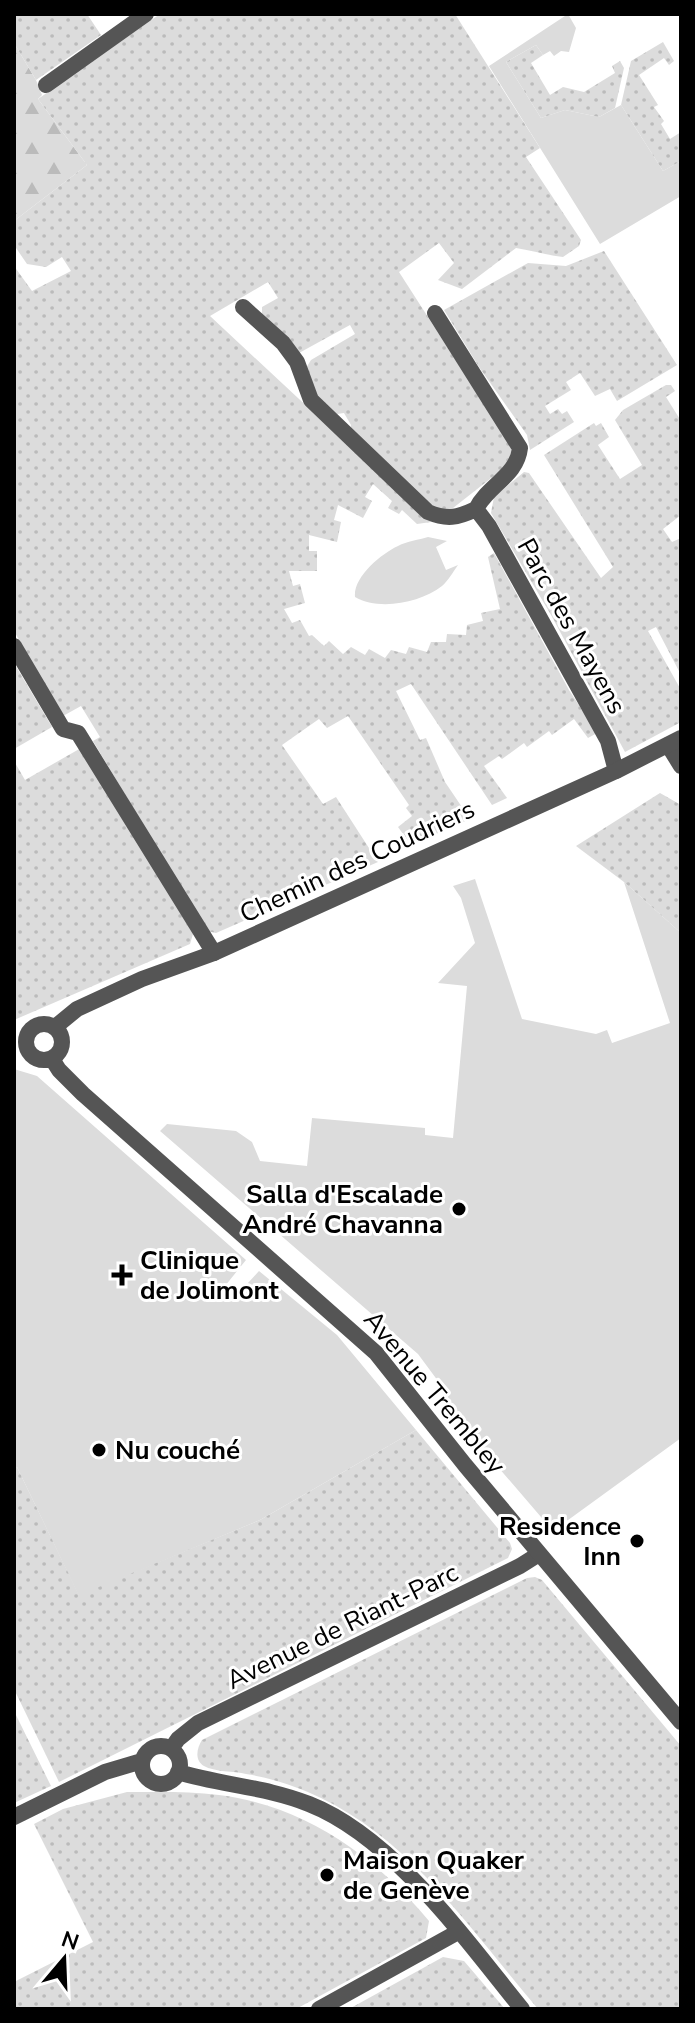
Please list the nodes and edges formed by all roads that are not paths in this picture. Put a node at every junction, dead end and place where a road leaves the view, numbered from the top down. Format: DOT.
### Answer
graph roads {
  1 [pos="146,14"];
  2 [pos="46,85"];
  3 [pos="243,307"];
  4 [pos="435,313"];
  5 [pos="476,509"];
  6 [pos="14,646"];
  7 [pos="675,741"];
  8 [pos="681,766"];
  9 [pos="616,771"];
  10 [pos="214,953"];
  11 [pos="55,1027"];
  12 [pos="21,1032"];
  13 [pos="21,1049"];
  14 [pos="52,1059"];
  15 [pos="539,1554"];
  16 [pos="681,1722"];
  17 [pos="171,1749"];
  18 [pos="142,1761"];
  19 [pos="178,1772"];
  20 [pos="14,1817"];
  21 [pos="458,1932"];
  22 [pos="319,2009"];
  23 [pos="522,2009"];
  1 -- 2 [label="street"];
  3 -- 5 [label="street"];
  4 -- 5 [label="street"];
  5 -- 9 [label="street, Parc des Mayens"];
  6 -- 10 [label="street"];
  7 -- 8 [label="street"];
  7 -- 9 [label="street, Chemin des Coudriers"];
  9 -- 10 [label="street, Chemin des Coudriers"];
  10 -- 11 [label="street, Chemin des Coudriers"];
  11 -- 12 [label="street"];
  11 -- 14 [label="street"];
  12 -- 13 [label="street"];
  13 -- 14 [label="street"];
  14 -- 15 [label="street, Avenue Trembley"];
  15 -- 16 [label="street, Avenue Trembley"];
  15 -- 17 [label="street, Avenue de Riant-Parc"];
  17 -- 18 [label="street"];
  17 -- 19 [label="street"];
  18 -- 19 [label="street"];
  18 -- 20 [label="street"];
  19 -- 21 [label="street"];
  21 -- 22 [label="street"];
  21 -- 23 [label="street"];
}
